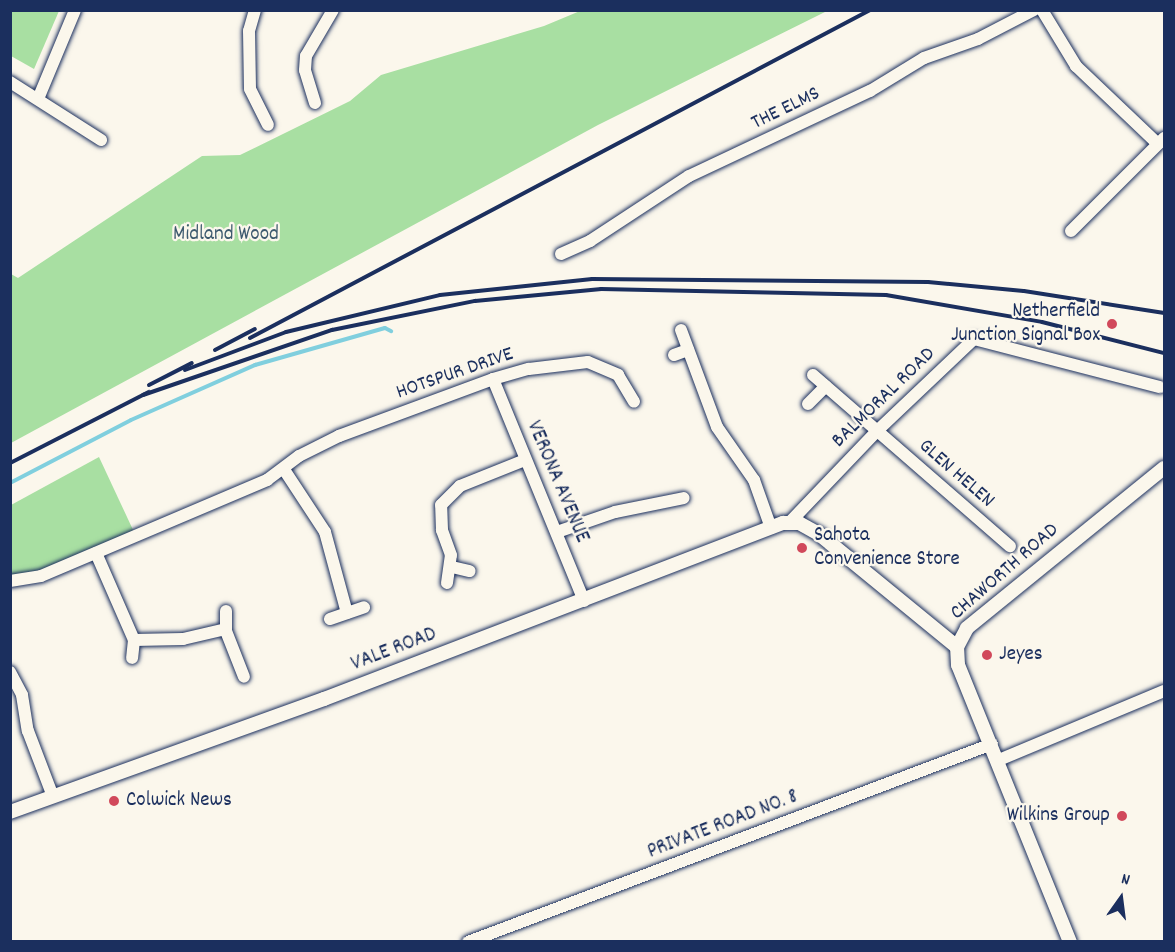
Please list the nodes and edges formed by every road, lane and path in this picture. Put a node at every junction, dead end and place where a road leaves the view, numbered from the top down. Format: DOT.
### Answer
graph roads {
  1 [pos="75,10"];
  2 [pos="255,10"];
  3 [pos="333,10"];
  4 [pos="1034,10"];
  5 [pos="1042,10"];
  6 [pos="10,82"];
  7 [pos="38,99"];
  8 [pos="315,103"];
  9 [pos="268,125"];
  10 [pos="101,140"];
  11 [pos="1161,141"];
  12 [pos="1071,231"];
  13 [pos="561,254"];
  14 [pos="681,330"];
  15 [pos="688,350"];
  16 [pos="675,355"];
  17 [pos="813,375"];
  18 [pos="494,379"];
  19 [pos="825,386"];
  20 [pos="1160,387"];
  21 [pos="634,402"];
  22 [pos="808,404"];
  23 [pos="877,431"];
  24 [pos="525,460"];
  25 [pos="1164,468"];
  26 [pos="285,471"];
  27 [pos="684,498"];
  28 [pos="790,522"];
  29 [pos="771,528"];
  30 [pos="557,532"];
  31 [pos="1010,546"];
  32 [pos="96,553"];
  33 [pos="452,567"];
  34 [pos="470,571"];
  35 [pos="10,581"];
  36 [pos="447,583"];
  37 [pos="584,601"];
  38 [pos="364,608"];
  39 [pos="226,611"];
  40 [pos="347,613"];
  41 [pos="330,619"];
  42 [pos="226,629"];
  43 [pos="134,640"];
  44 [pos="957,647"];
  45 [pos="132,658"];
  46 [pos="10,672"];
  47 [pos="244,677"];
  48 [pos="1164,691"];
  49 [pos="992,744"];
  50 [pos="999,760"];
  51 [pos="52,794"];
  52 [pos="10,812"];
  53 [pos="468,942"];
  54 [pos="1070,942"];
  1 -- 7 [label="street"];
  2 -- 9 [label="street"];
  3 -- 8 [label="street"];
  4 -- 13 [label="street, THE ELMS"];
  5 -- 11 [label="street"];
  6 -- 7 [label="street"];
  7 -- 10 [label="street"];
  11 -- 12 [label="street"];
  14 -- 15 [label="street"];
  15 -- 16 [label="street"];
  15 -- 29 [label="street"];
  17 -- 19 [label="street, GLEN HELEN"];
  18 -- 21 [label="street, HOTSPUR DRIVE"];
  18 -- 24 [label="street, VERONA AVENUE"];
  18 -- 26 [label="street, HOTSPUR DRIVE"];
  19 -- 22 [label="street"];
  19 -- 23 [label="street, GLEN HELEN"];
  20 -- 23 [label="street, BALMORAL ROAD"];
  23 -- 28 [label="street, BALMORAL ROAD"];
  23 -- 31 [label="street, GLEN HELEN"];
  24 -- 30 [label="street, VERONA AVENUE"];
  24 -- 33 [label="street"];
  25 -- 44 [label="street, CHAWORTH ROAD"];
  26 -- 32 [label="street, HOTSPUR DRIVE"];
  26 -- 40 [label="street"];
  27 -- 30 [label="street"];
  28 -- 29 [label="street, VALE ROAD"];
  28 -- 44 [label="street, CHAWORTH ROAD"];
  29 -- 37 [label="street, VALE ROAD"];
  30 -- 37 [label="street, VERONA AVENUE"];
  32 -- 35 [label="street, HOTSPUR DRIVE"];
  32 -- 43 [label="street"];
  33 -- 34 [label="street"];
  33 -- 36 [label="street"];
  37 -- 51 [label="street, VALE ROAD"];
  38 -- 40 [label="street"];
  39 -- 42 [label="street"];
  40 -- 41 [label="street"];
  42 -- 43 [label="street"];
  42 -- 47 [label="street"];
  43 -- 45 [label="street"];
  44 -- 49 [label="street"];
  46 -- 51 [label="street"];
  48 -- 50 [label="street"];
  49 -- 50 [label="street"];
  49 -- 53 [label="street, PRIVATE ROAD NO. 8"];
  50 -- 54 [label="street"];
  51 -- 52 [label="street, VALE ROAD"];
}
